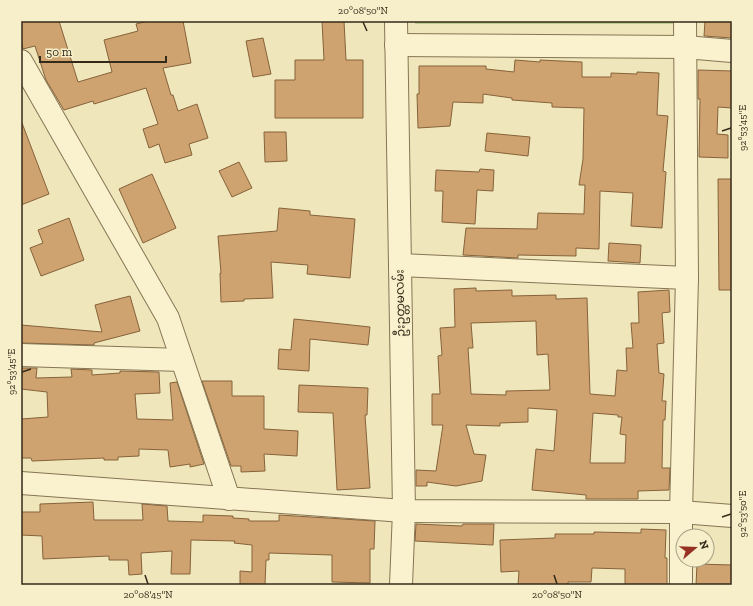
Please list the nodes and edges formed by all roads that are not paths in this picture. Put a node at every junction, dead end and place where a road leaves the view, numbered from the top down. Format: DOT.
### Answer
graph roads {
  1 [pos="396,21"];
  2 [pos="685,21"];
  3 [pos="396,45"];
  4 [pos="685,47"];
  5 [pos="732,51"];
  6 [pos="21,61"];
  7 [pos="400,265"];
  8 [pos="686,278"];
  9 [pos="21,355"];
  10 [pos="182,360"];
  11 [pos="21,483"];
  12 [pos="228,499"];
  13 [pos="404,511"];
  14 [pos="682,512"];
  15 [pos="732,516"];
  16 [pos="401,585"];
  17 [pos="681,585"];
  1 -- 3 [label="street, ဦးဥတ္တမလမ်း"];
  2 -- 4 [label="street"];
  3 -- 4 [label="street"];
  3 -- 7 [label="street, ဦးဥတ္တမလမ်း"];
  4 -- 5 [label="street"];
  4 -- 8 [label="street"];
  6 -- 10 [label="street"];
  7 -- 8 [label="street"];
  7 -- 13 [label="street, ဦးဥတ္တမလမ်း"];
  8 -- 14 [label="street"];
  9 -- 10 [label="street"];
  10 -- 12 [label="street"];
  11 -- 12 [label="street"];
  12 -- 13 [label="street"];
  13 -- 14 [label="street"];
  13 -- 16 [label="street, ဦးဥတ္တမလမ်း"];
  14 -- 15 [label="street"];
  14 -- 17 [label="street"];
}
